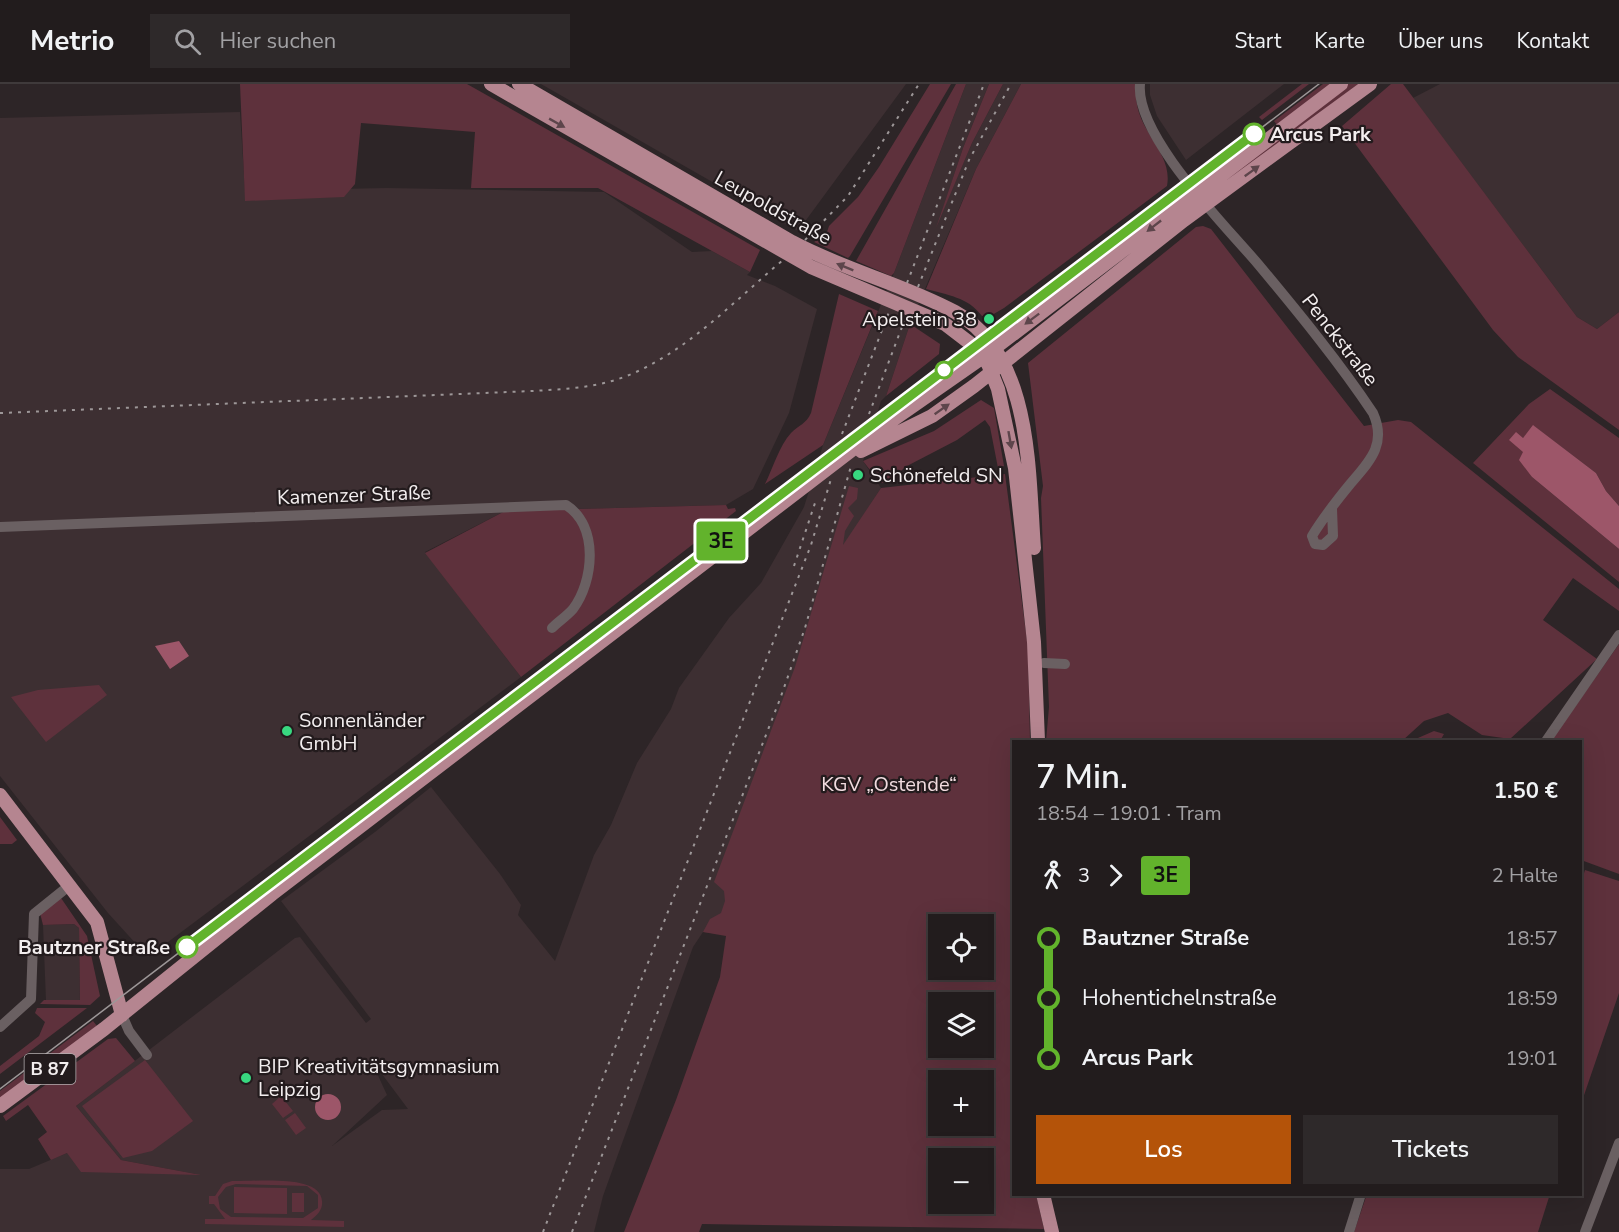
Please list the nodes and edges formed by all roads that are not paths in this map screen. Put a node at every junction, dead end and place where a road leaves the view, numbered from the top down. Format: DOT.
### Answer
graph roads {
  1 [pos="519,84"];
  2 [pos="1140,84"];
  3 [pos="1341,84"];
  4 [pos="1370,84"];
  5 [pos="499,86"];
  6 [pos="530,88"];
  7 [pos="1200,200"];
  8 [pos="793,249"];
  9 [pos="995,348"];
  10 [pos="983,357"];
  11 [pos="1005,363"];
  12 [pos="992,373"];
  13 [pos="809,485"];
  14 [pos="1332,509"];
  15 [pos="0,527"];
  16 [pos="552,628"];
  17 [pos="1619,634"];
  18 [pos="1044,663"];
  19 [pos="1065,663"];
  20 [pos="1040,740"];
  21 [pos="1040,740"];
  22 [pos="1547,740"];
  23 [pos="0,795"];
  24 [pos="70,885"];
  25 [pos="122,1015"];
  26 [pos="0,1027"];
  27 [pos="147,1055"];
  28 [pos="0,1106"];
  29 [pos="1619,1143"];
  30 [pos="1043,1196"];
  31 [pos="1360,1196"];
  32 [pos="1052,1232"];
  33 [pos="1349,1232"];
  34 [pos="1585,1232"];
  1 -- 6 [label="main road, Leupoldstraße"];
  2 -- 7 [label="street, Penckstraße"];
  3 -- 7 [label="main road, B 87"];
  7 -- 4 [label="main road, B 87, one-way"];
  5 -- 8 [label="main road, Leupoldstraße, one-way"];
  6 -- 8 [label="main road, Leupoldstraße"];
  7 -- 9 [label="main road, B 87, one-way"];
  7 -- 11 [label="main road, B 87"];
  7 -- 14 [label="street, Penckstraße"];
  9 -- 8 [label="main road, Leupoldstraße, one-way"];
  8 -- 10 [label="main road, Leupoldstraße"];
  9 -- 10 [label="main road, B 87"];
  9 -- 11 [label="main road, Leupoldstraße"];
  10 -- 12 [label="main road, Leupoldstraße"];
  10 -- 13 [label="main road, B 87"];
  11 -- 12 [label="main road, B 87"];
  11 -- 18 [label="main road, Leupoldstraße"];
  13 -- 12 [label="main road, B 87, one-way"];
  12 -- 20 [label="main road, Leupoldstraße, one-way"];
  13 -- 25 [label="main road, B 87"];
  15 -- 16 [label="street, Kamenzer Straße"];
  17 -- 22 [label="street"];
  18 -- 19 [label="street"];
  18 -- 21 [label="main road, Leupoldstraße"];
  23 -- 24 [label="main road"];
  24 -- 25 [label="main road"];
  24 -- 26 [label="street"];
  25 -- 27 [label="street"];
  25 -- 28 [label="main road, B 87"];
  29 -- 34 [label="street"];
  30 -- 32 [label="main road"];
  31 -- 33 [label="street"];
}
